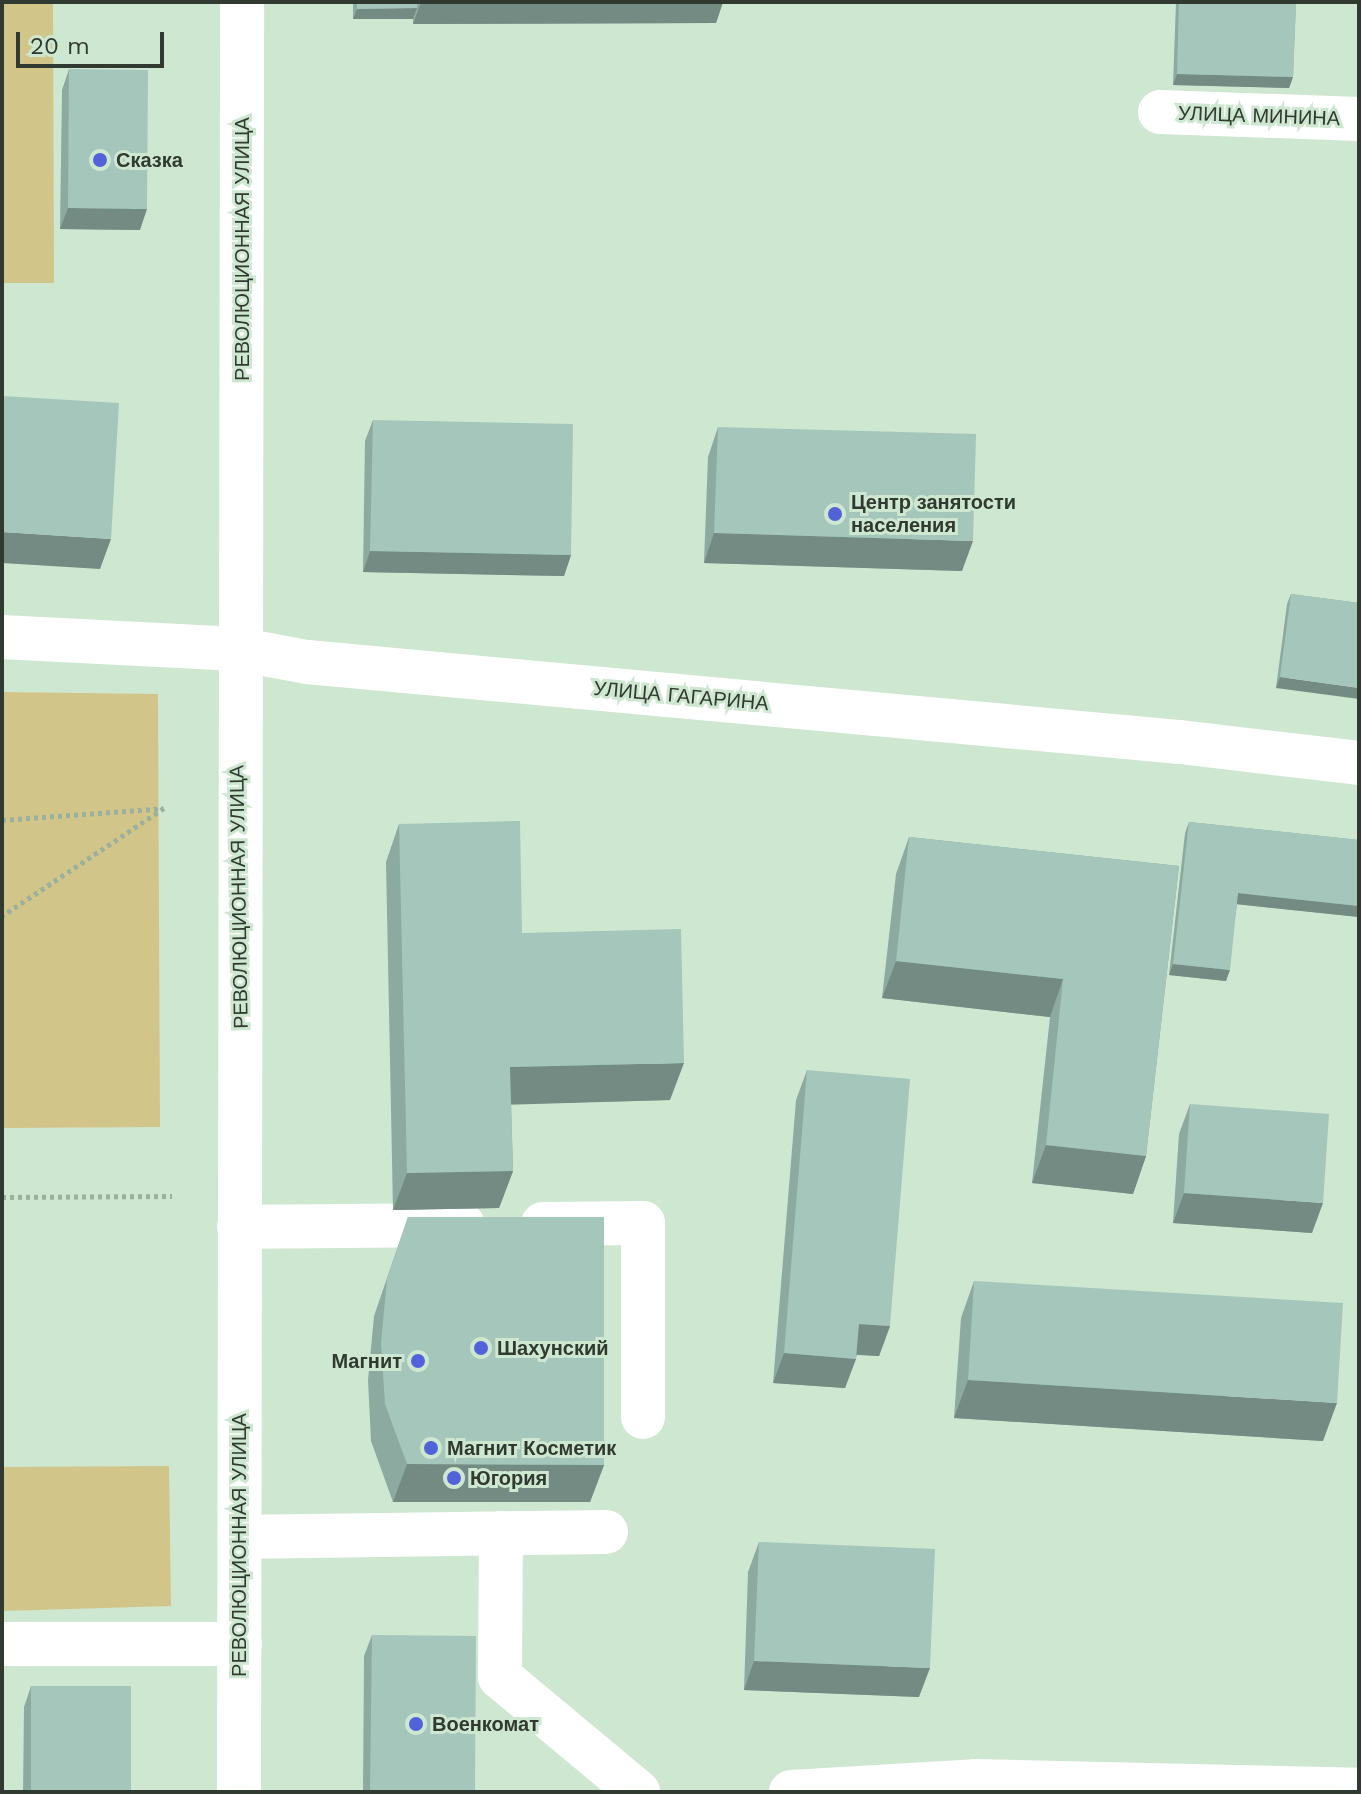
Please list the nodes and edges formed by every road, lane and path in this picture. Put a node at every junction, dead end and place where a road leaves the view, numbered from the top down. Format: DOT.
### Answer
graph roads {
  1 [pos="242,2"];
  2 [pos="1160,112"];
  3 [pos="1359,119"];
  4 [pos="2,637"];
  5 [pos="238,649"];
  6 [pos="1359,763"];
  7 [pos="2,820"];
  8 [pos="2,916"];
  9 [pos="172,1196"];
  10 [pos="2,1197"];
  11 [pos="239,1227"];
  12 [pos="643,1417"];
  13 [pos="606,1532"];
  14 [pos="501,1533"];
  15 [pos="240,1537"];
  16 [pos="2,1644"];
  17 [pos="240,1644"];
  18 [pos="1359,1790"];
  19 [pos="239,1792"];
  20 [pos="638,1792"];
  21 [pos="791,1792"];
  1 -- 5 [label="street, РЕВОЛЮЦИОННАЯ УЛИЦА"];
  2 -- 3 [label="street, УЛИЦА МИНИНА"];
  4 -- 5 [label="street, УЛИЦА ГАГАРИНА"];
  5 -- 6 [label="street, УЛИЦА ГАГАРИНА"];
  5 -- 11 [label="street, РЕВОЛЮЦИОННАЯ УЛИЦА"];
  7 -- 8 [label="path"];
  9 -- 10 [label="path"];
  11 -- 12 [label="street"];
  11 -- 15 [label="street, РЕВОЛЮЦИОННАЯ УЛИЦА"];
  13 -- 14 [label="street"];
  14 -- 15 [label="street"];
  14 -- 20 [label="street"];
  15 -- 17 [label="street, РЕВОЛЮЦИОННАЯ УЛИЦА"];
  16 -- 17 [label="street"];
  17 -- 19 [label="street, РЕВОЛЮЦИОННАЯ УЛИЦА"];
  18 -- 21 [label="street"];
}
